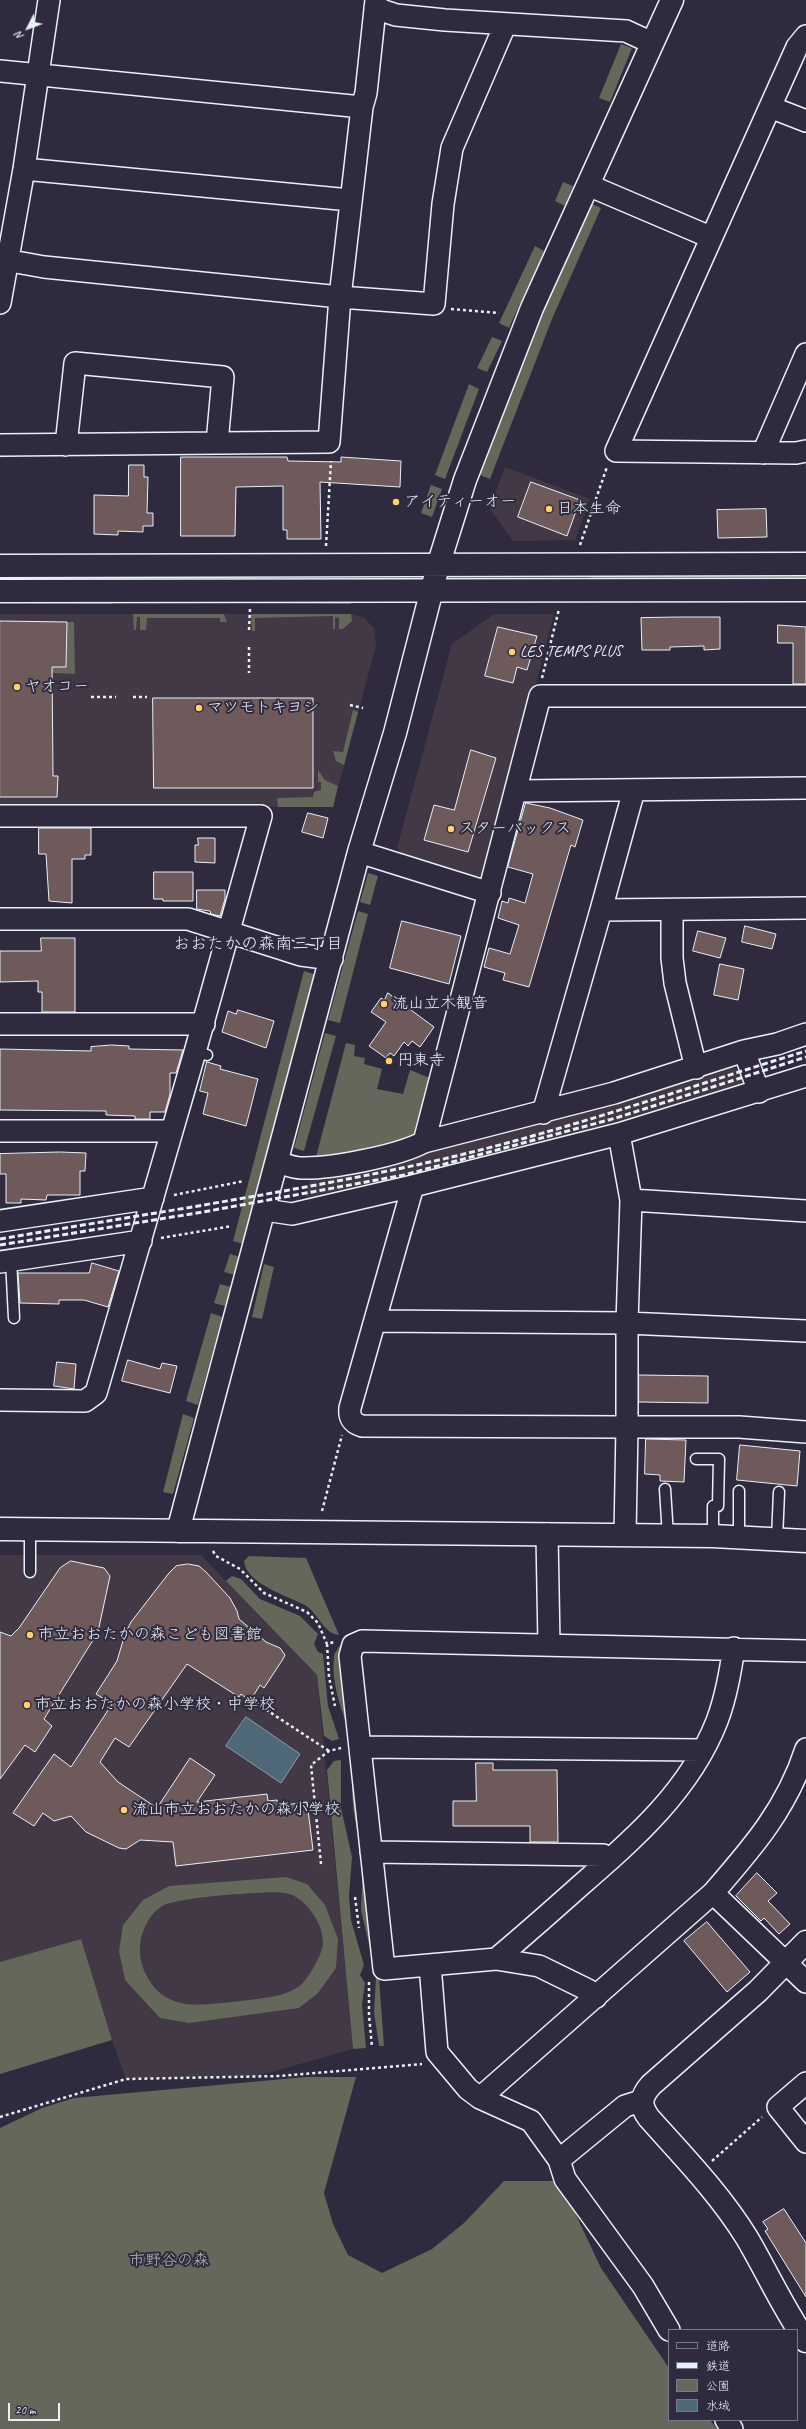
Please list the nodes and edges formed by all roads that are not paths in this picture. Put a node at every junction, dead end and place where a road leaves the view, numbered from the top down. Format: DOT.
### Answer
graph roads {
  1 [pos="49,0"];
  2 [pos="672,0"];
  3 [pos="375,4"];
  4 [pos="505,25"];
  5 [pos="806,36"];
  6 [pos="652,44"];
  7 [pos="0,71"];
  8 [pos="38,74"];
  9 [pos="362,106"];
  10 [pos="770,107"];
  11 [pos="806,121"];
  12 [pos="24,170"];
  13 [pos="588,184"];
  14 [pos="350,200"];
  15 [pos="710,237"];
  16 [pos="4,260"];
  17 [pos="340,297"];
  18 [pos="0,303"];
  19 [pos="806,354"];
  20 [pos="217,443"];
  21 [pos="0,445"];
  22 [pos="66,445"];
  23 [pos="806,451"];
  24 [pos="762,453"];
  25 [pos="806,564"];
  26 [pos="0,566"];
  27 [pos="438,566"];
  28 [pos="431,590"];
  29 [pos="806,590"];
  30 [pos="0,591"];
  31 [pos="806,696"];
  32 [pos="806,788"];
  33 [pos="634,790"];
  34 [pos="516,791"];
  35 [pos="0,816"];
  36 [pos="359,852"];
  37 [pos="490,893"];
  38 [pos="806,908"];
  39 [pos="601,910"];
  40 [pos="672,910"];
  41 [pos="0,920"];
  42 [pos="230,931"];
  43 [pos="332,959"];
  44 [pos="0,1024"];
  45 [pos="204,1024"];
  46 [pos="806,1034"];
  47 [pos="744,1051"];
  48 [pos="696,1068"];
  49 [pos="806,1076"];
  50 [pos="758,1092"];
  51 [pos="543,1112"];
  52 [pos="0,1131"];
  53 [pos="172,1131"];
  54 [pos="619,1134"];
  55 [pos="424,1142"];
  56 [pos="277,1162"];
  57 [pos="412,1186"];
  58 [pos="153,1198"];
  59 [pos="631,1200"];
  60 [pos="265,1210"];
  61 [pos="806,1211"];
  62 [pos="0,1221"];
  63 [pos="141,1241"];
  64 [pos="5,1261"];
  65 [pos="14,1318"];
  66 [pos="375,1321"];
  67 [pos="627,1323"];
  68 [pos="806,1331"];
  69 [pos="0,1400"];
  70 [pos="627,1427"];
  71 [pos="806,1432"];
  72 [pos="696,1459"];
  73 [pos="665,1489"];
  74 [pos="739,1491"];
  75 [pos="779,1492"];
  76 [pos="0,1529"];
  77 [pos="30,1529"];
  78 [pos="178,1531"];
  79 [pos="547,1534"];
  80 [pos="625,1536"];
  81 [pos="668,1536"];
  82 [pos="713,1536"];
  83 [pos="739,1536"];
  84 [pos="777,1539"];
  85 [pos="806,1541"];
  86 [pos="30,1572"];
  87 [pos="549,1645"];
  88 [pos="734,1648"];
  89 [pos="806,1651"];
  90 [pos="353,1747"];
  91 [pos="806,1749"];
  92 [pos="702,1750"];
  93 [pos="371,1852"];
  94 [pos="608,1861"];
  95 [pos="713,1893"];
  96 [pos="806,1942"];
  97 [pos="496,1959"];
  98 [pos="786,1964"];
  99 [pos="430,1965"];
  100 [pos="806,1982"];
  101 [pos="596,1996"];
  102 [pos="806,2083"];
  103 [pos="480,2098"];
  104 [pos="641,2101"];
  105 [pos="806,2142"];
  106 [pos="559,2160"];
  107 [pos="668,2329"];
  108 [pos="797,2329"];
  109 [pos="798,2330"];
  110 [pos="806,2341"];
  1 -- 8 [label="street"];
  2 -- 6 [label="street"];
  3 -- 4 [label="street"];
  3 -- 9 [label="street"];
  4 -- 6 [label="street"];
  4 -- 17 [label="street"];
  5 -- 10 [label="street"];
  6 -- 13 [label="street"];
  7 -- 8 [label="street"];
  8 -- 9 [label="street"];
  8 -- 12 [label="street"];
  9 -- 14 [label="street"];
  10 -- 11 [label="street"];
  10 -- 15 [label="street"];
  12 -- 14 [label="street"];
  12 -- 16 [label="street"];
  13 -- 15 [label="street"];
  13 -- 27 [label="street"];
  14 -- 17 [label="street"];
  15 -- 24 [label="street"];
  16 -- 17 [label="street"];
  16 -- 18 [label="street"];
  17 -- 20 [label="street"];
  19 -- 24 [label="street"];
  20 -- 22 [label="street"];
  20 -- 22 [label="street"];
  21 -- 22 [label="street"];
  23 -- 24 [label="street"];
  25 -- 27 [label="street"];
  26 -- 27 [label="street"];
  27 -- 28 [label="street"];
  28 -- 29 [label="street"];
  28 -- 30 [label="street"];
  28 -- 36 [label="street"];
  31 -- 34 [label="street"];
  32 -- 33 [label="street"];
  33 -- 34 [label="street"];
  33 -- 39 [label="street"];
  34 -- 37 [label="street"];
  35 -- 42 [label="street"];
  36 -- 37 [label="street"];
  36 -- 43 [label="street"];
  37 -- 55 [label="street"];
  38 -- 40 [label="street"];
  39 -- 40 [label="street"];
  39 -- 51 [label="street"];
  40 -- 48 [label="street"];
  41 -- 42 [label="street"];
  42 -- 43 [label="street"];
  42 -- 45 [label="street"];
  43 -- 56 [label="street"];
  44 -- 45 [label="street"];
  45 -- 53 [label="street"];
  46 -- 47 [label="street"];
  47 -- 48 [label="street"];
  47 -- 50 [label="street"];
  48 -- 51 [label="street"];
  49 -- 50 [label="street"];
  50 -- 54 [label="street"];
  51 -- 55 [label="street"];
  52 -- 53 [label="street"];
  53 -- 58 [label="street"];
  54 -- 57 [label="street"];
  54 -- 59 [label="street"];
  55 -- 56 [label="street"];
  56 -- 60 [label="street"];
  57 -- 60 [label="street"];
  57 -- 66 [label="street"];
  58 -- 62 [label="street"];
  58 -- 63 [label="street"];
  59 -- 61 [label="street"];
  59 -- 67 [label="street"];
  60 -- 78 [label="street"];
  63 -- 64 [label="street"];
  63 -- 69 [label="street"];
  64 -- 65 [label="lane"];
  66 -- 67 [label="street"];
  66 -- 70 [label="street"];
  67 -- 68 [label="street"];
  67 -- 70 [label="street"];
  70 -- 71 [label="street"];
  70 -- 80 [label="street"];
  72 -- 82 [label="lane"];
  73 -- 81 [label="lane"];
  74 -- 83 [label="lane"];
  75 -- 84 [label="lane"];
  76 -- 77 [label="street"];
  77 -- 78 [label="street"];
  77 -- 86 [label="lane"];
  78 -- 79 [label="street"];
  79 -- 80 [label="street"];
  79 -- 87 [label="street"];
  80 -- 81 [label="street"];
  81 -- 82 [label="street"];
  82 -- 83 [label="street"];
  83 -- 84 [label="street"];
  84 -- 85 [label="street"];
  87 -- 88 [label="street"];
  87 -- 90 [label="street"];
  88 -- 89 [label="street"];
  88 -- 92 [label="street"];
  90 -- 92 [label="street"];
  90 -- 93 [label="street"];
  91 -- 95 [label="street"];
  92 -- 94 [label="street"];
  93 -- 94 [label="street"];
  93 -- 99 [label="street"];
  94 -- 97 [label="street"];
  95 -- 98 [label="street"];
  95 -- 101 [label="street"];
  96 -- 98 [label="street"];
  97 -- 99 [label="street"];
  97 -- 101 [label="street"];
  98 -- 100 [label="street"];
  98 -- 104 [label="street"];
  99 -- 103 [label="street"];
  101 -- 103 [label="street"];
  102 -- 105 [label="street"];
  103 -- 106 [label="street"];
  104 -- 106 [label="street"];
  104 -- 108 [label="street"];
  106 -- 107 [label="street"];
  109 -- 110 [label="street"];
}
